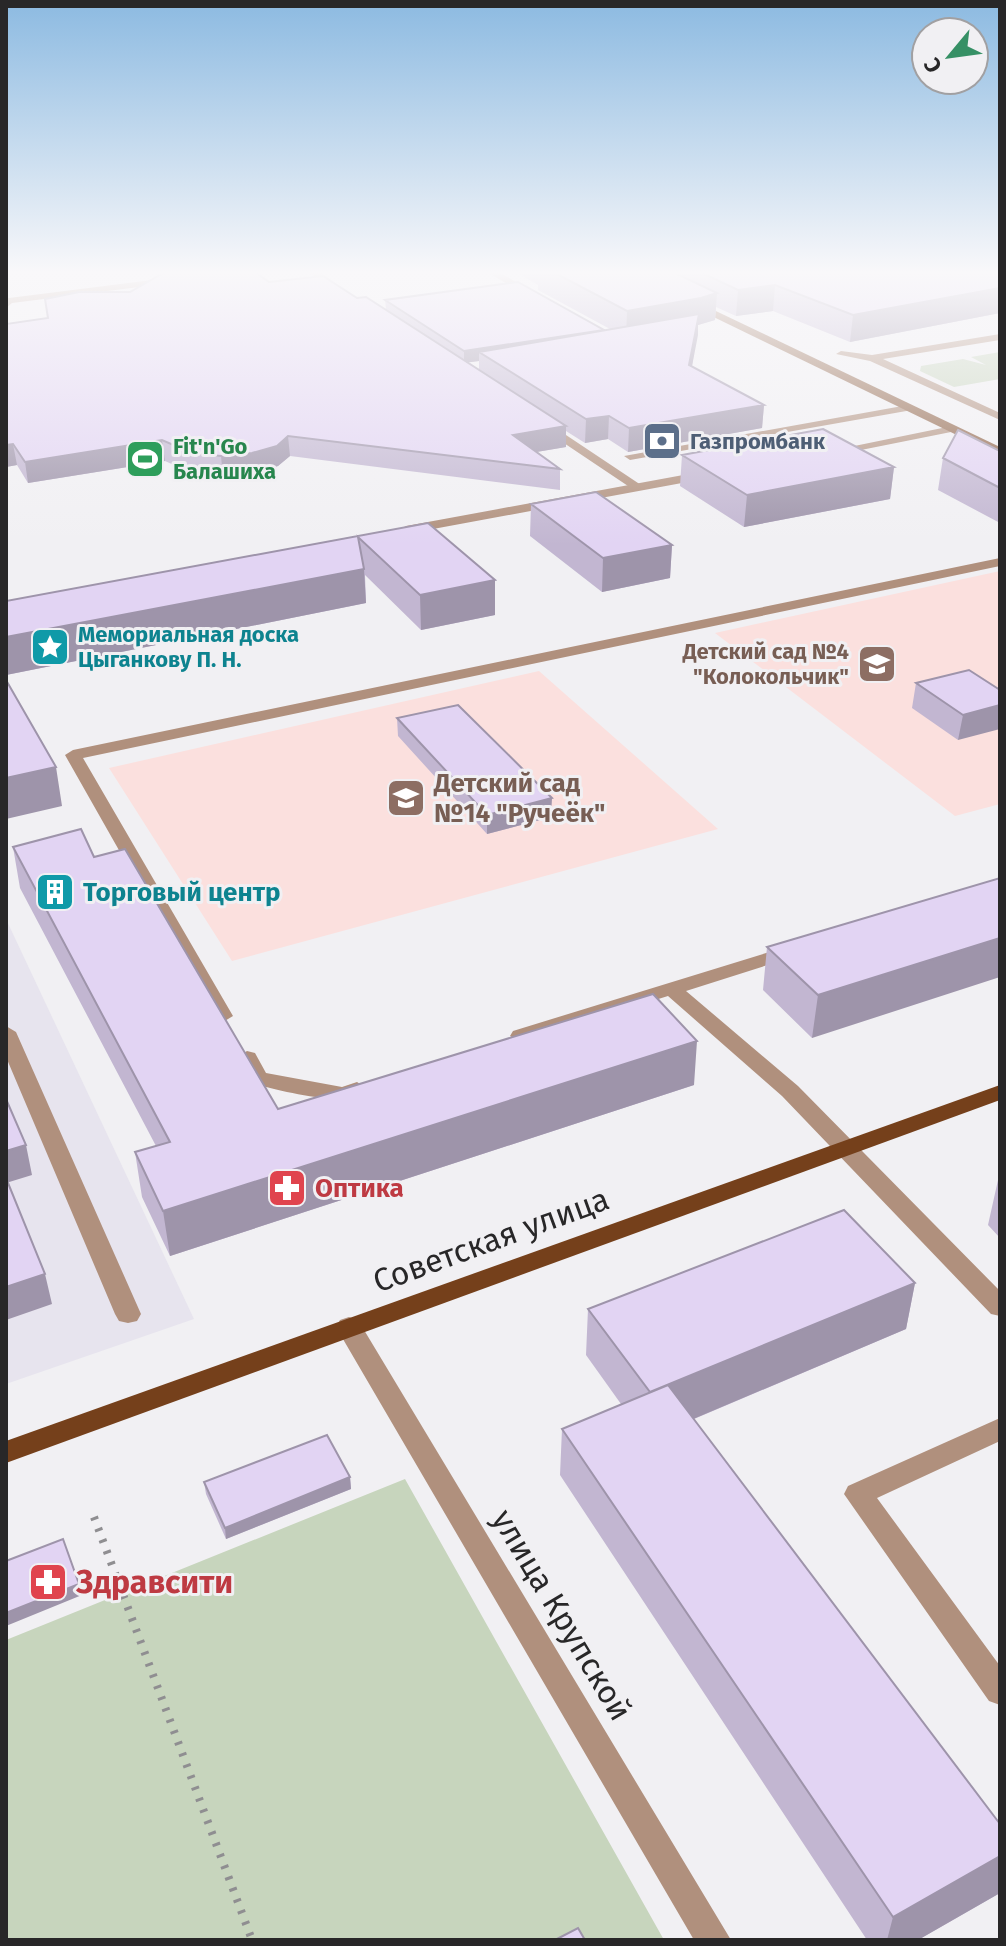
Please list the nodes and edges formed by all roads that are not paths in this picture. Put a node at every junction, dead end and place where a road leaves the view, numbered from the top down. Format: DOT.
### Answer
graph roads {
  1 [pos="815,363"];
  2 [pos="882,363"];
  3 [pos="908,408"];
  4 [pos="1000,417"];
  5 [pos="537,420"];
  6 [pos="952,429"];
  7 [pos="1000,452"];
  8 [pos="818,454"];
  9 [pos="630,456"];
  10 [pos="713,473"];
  11 [pos="638,487"];
  12 [pos="391,533"];
  13 [pos="1000,562"];
  14 [pos="804,947"];
  15 [pos="669,987"];
  16 [pos="6,1032"];
  17 [pos="506,1040"];
  18 [pos="373,1084"];
  19 [pos="1000,1092"];
  20 [pos="848,1147"];
  21 [pos="1000,1307"];
  22 [pos="128,1314"];
  23 [pos="349,1327"];
  24 [pos="1000,1429"];
  25 [pos="6,1452"];
  26 [pos="1000,1691"];
  27 [pos="714,1940"];
  1 -- 3 [label="main road"];
  2 -- 4 [label="street"];
  3 -- 6 [label="main road"];
  3 -- 9 [label="street"];
  5 -- 11 [label="street"];
  6 -- 7 [label="main road"];
  6 -- 8 [label="street"];
  10 -- 11 [label="street"];
  11 -- 12 [label="street"];
  13 -- 18 [label="street"];
  14 -- 15 [label="street"];
  15 -- 17 [label="street"];
  15 -- 20 [label="street"];
  16 -- 22 [label="street"];
  19 -- 20 [label="main road, Советская улица"];
  20 -- 21 [label="street"];
  20 -- 23 [label="main road, Советская улица"];
  23 -- 25 [label="main road, Советская улица"];
  23 -- 27 [label="street, улица Крупской"];
  24 -- 26 [label="street"];
}
